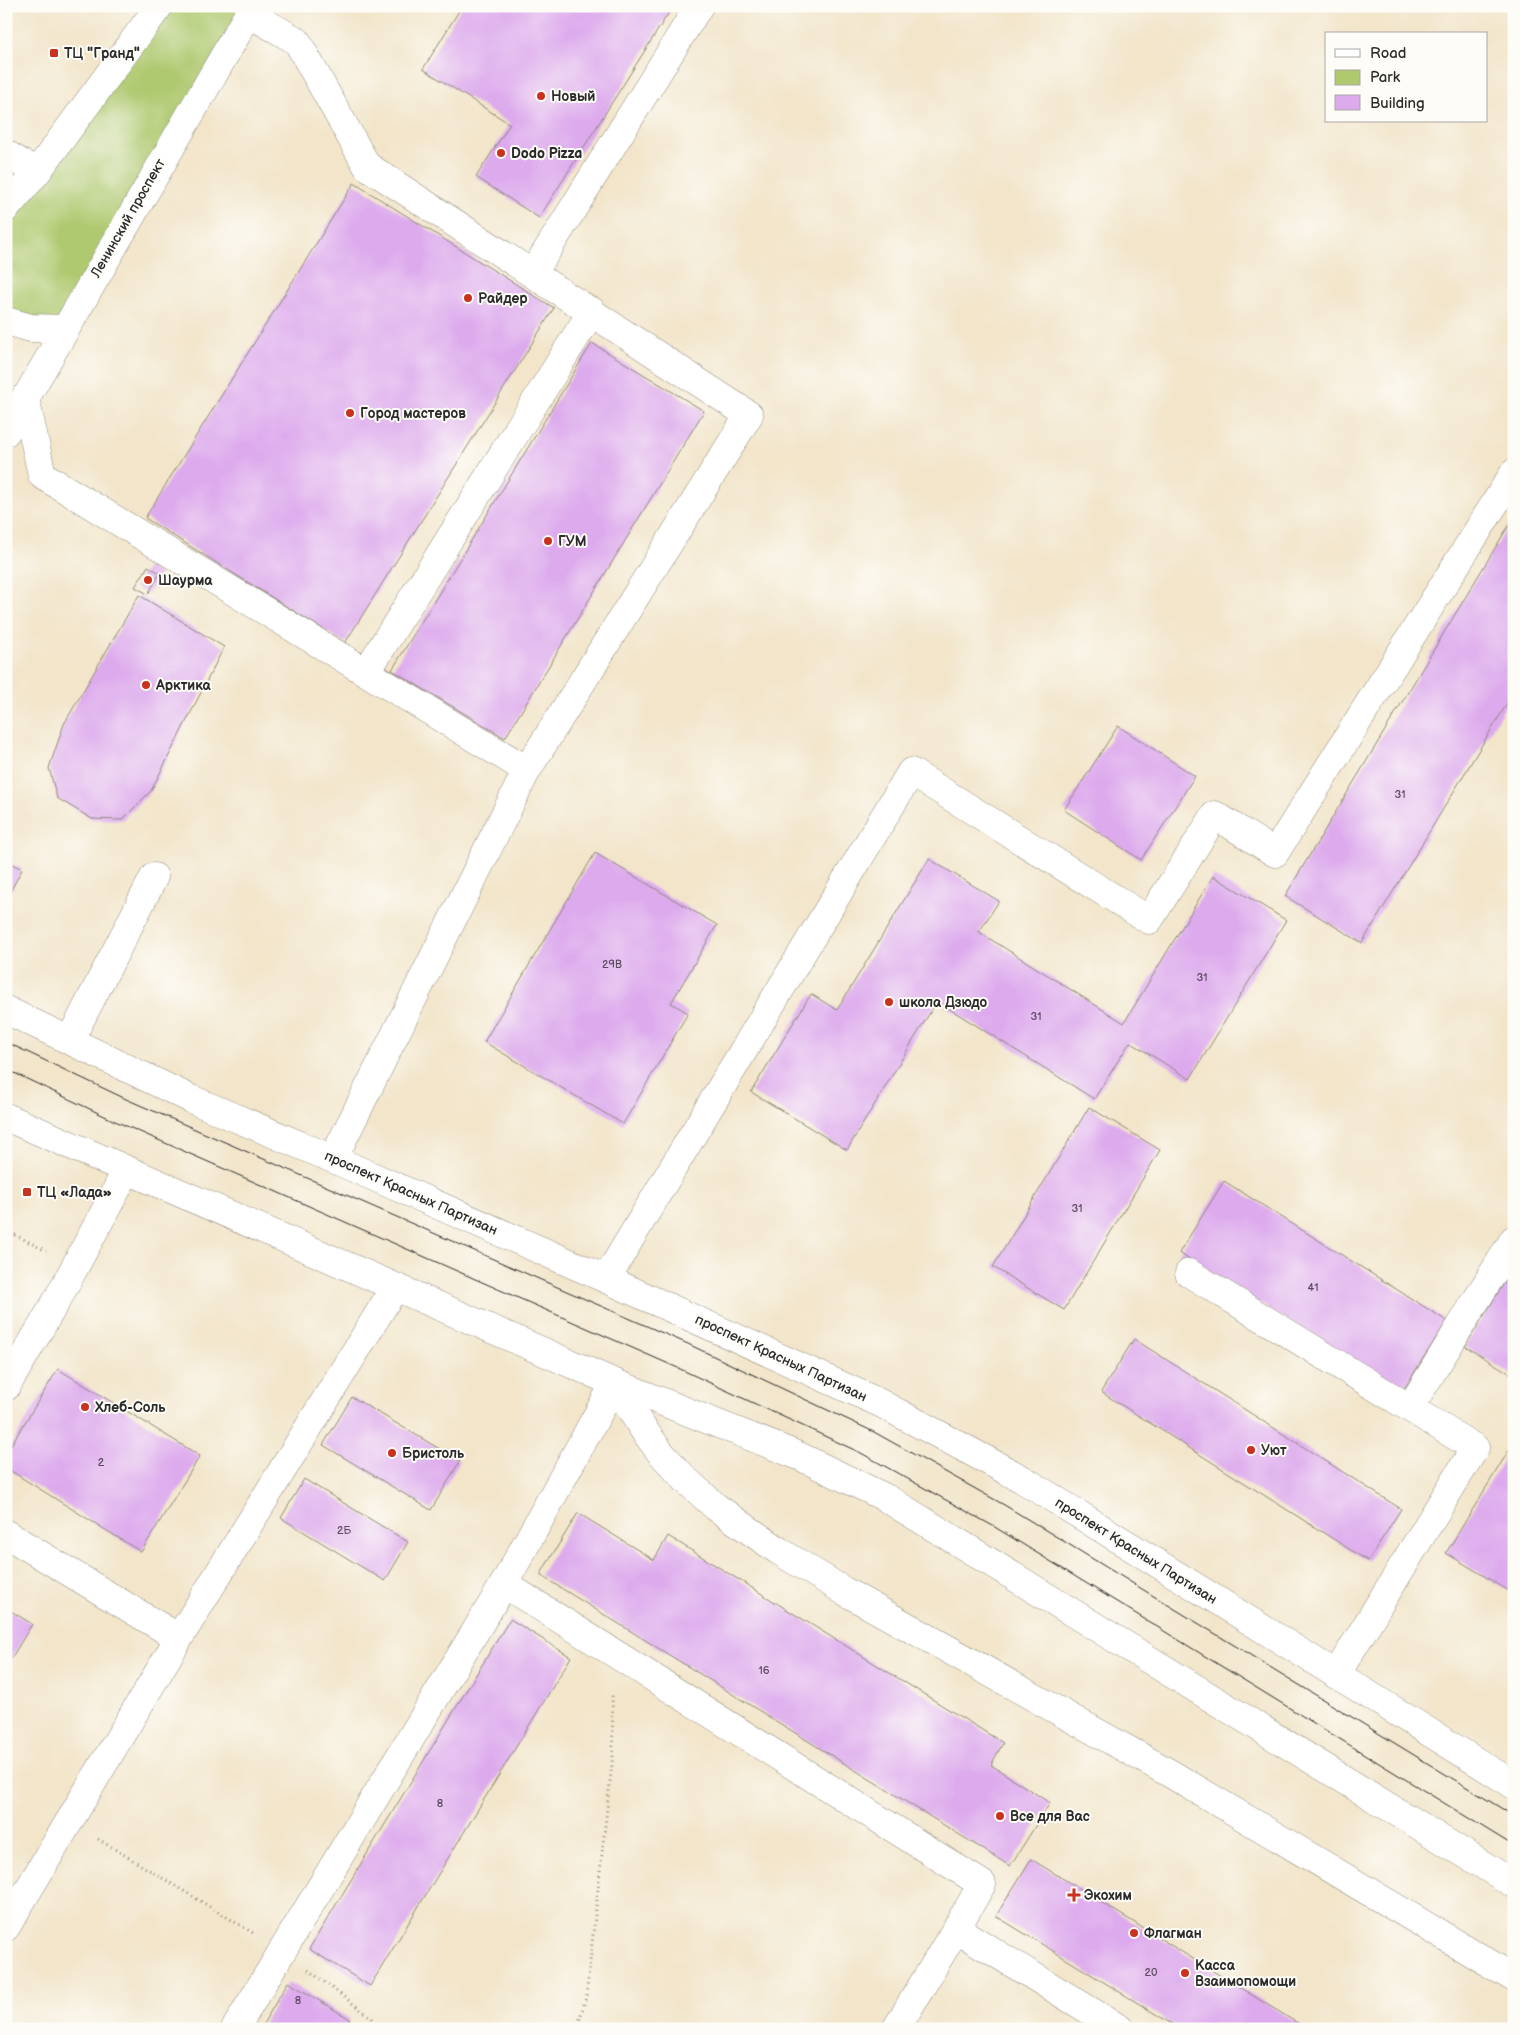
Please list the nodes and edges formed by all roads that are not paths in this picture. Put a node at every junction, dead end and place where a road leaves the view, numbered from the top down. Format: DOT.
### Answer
graph roads {
  1 [pos="159,6"];
  2 [pos="699,6"];
  3 [pos="250,10"];
  4 [pos="6,154"];
  5 [pos="37,172"];
  6 [pos="6,208"];
  7 [pos="533,273"];
  8 [pos="592,311"];
  9 [pos="6,321"];
  10 [pos="64,329"];
  11 [pos="25,397"];
  12 [pos="6,431"];
  13 [pos="1514,473"];
  14 [pos="366,671"];
  15 [pos="527,770"];
  16 [pos="154,877"];
  17 [pos="6,1010"];
  18 [pos="70,1040"];
  19 [pos="6,1117"];
  20 [pos="333,1159"];
  21 [pos="127,1170"];
  22 [pos="1514,1239"];
  23 [pos="1189,1273"];
  24 [pos="606,1279"];
  25 [pos="395,1287"];
  26 [pos="615,1383"];
  27 [pos="6,1387"];
  28 [pos="1410,1408"];
  29 [pos="6,1534"];
  30 [pos="504,1584"];
  31 [pos="179,1638"];
  32 [pos="1336,1675"];
  33 [pos="1514,1785"];
  34 [pos="1514,1884"];
  35 [pos="6,1926"];
  36 [pos="956,1929"];
  37 [pos="1514,1978"];
  38 [pos="235,2029"];
  39 [pos="896,2029"];
  40 [pos="1120,2029"];
  1 -- 5 [label="street"];
  2 -- 7 [label="street"];
  3 -- 7 [label="street"];
  3 -- 10 [label="street, Ленинский проспект"];
  4 -- 5 [label="street"];
  5 -- 6 [label="street"];
  7 -- 8 [label="street"];
  8 -- 14 [label="street"];
  8 -- 15 [label="street"];
  9 -- 10 [label="street"];
  10 -- 11 [label="street, Ленинский проспект"];
  11 -- 12 [label="street, Ленинский проспект"];
  11 -- 14 [label="street"];
  13 -- 24 [label="street"];
  14 -- 15 [label="street"];
  15 -- 20 [label="street"];
  16 -- 18 [label="street"];
  17 -- 18 [label="street, проспект Красных Партизан"];
  18 -- 20 [label="street, проспект Красных Партизан"];
  19 -- 21 [label="street"];
  20 -- 24 [label="street, проспект Красных Партизан"];
  21 -- 25 [label="street"];
  21 -- 27 [label="street"];
  22 -- 28 [label="street"];
  23 -- 28 [label="street"];
  24 -- 32 [label="street, проспект Красных Партизан"];
  25 -- 26 [label="street"];
  25 -- 31 [label="street"];
  26 -- 30 [label="street"];
  26 -- 34 [label="street"];
  26 -- 37 [label="street"];
  28 -- 32 [label="street"];
  29 -- 31 [label="street"];
  30 -- 36 [label="street"];
  30 -- 38 [label="street"];
  31 -- 35 [label="street"];
  32 -- 33 [label="street, проспект Красных Партизан"];
  36 -- 39 [label="street"];
  36 -- 40 [label="street"];
}
